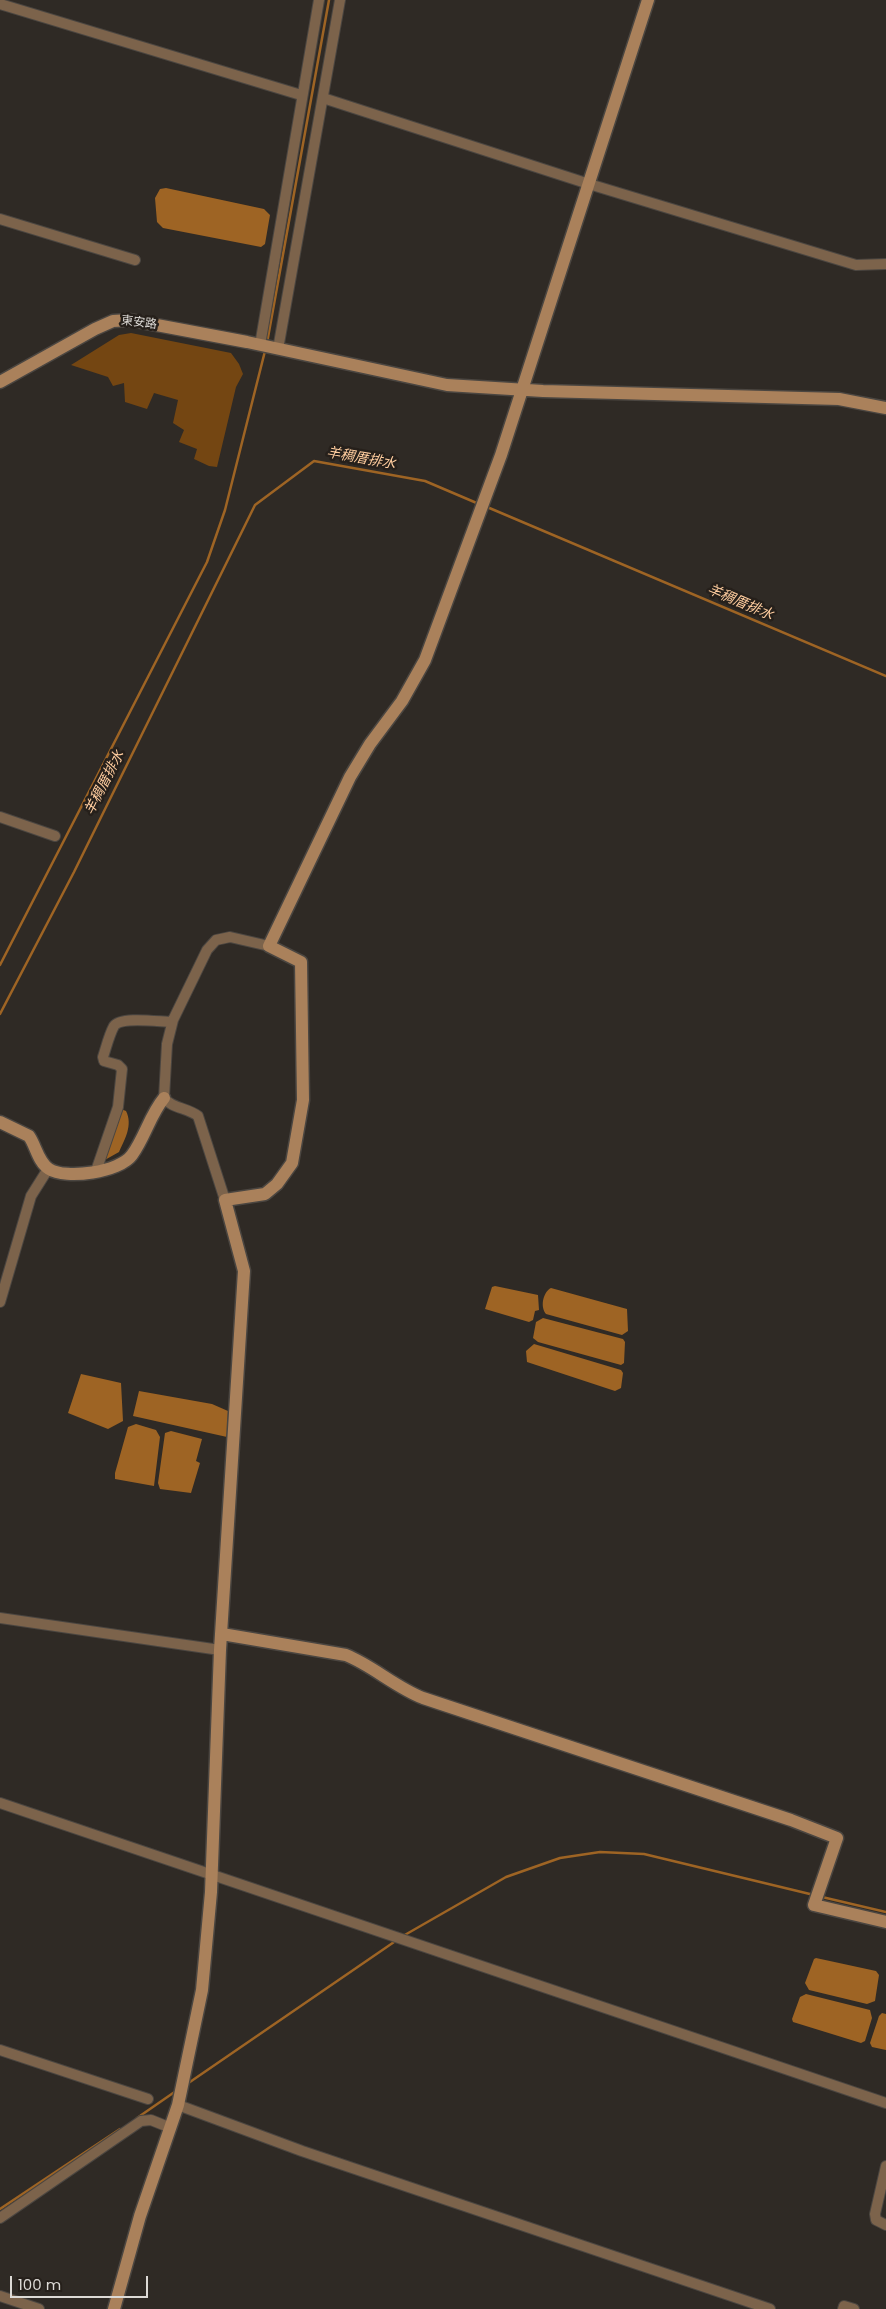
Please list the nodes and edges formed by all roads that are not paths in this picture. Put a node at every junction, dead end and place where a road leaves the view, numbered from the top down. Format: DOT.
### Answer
graph roads {
  1 [pos="319,0"];
  2 [pos="340,0"];
  3 [pos="648,0"];
  4 [pos="0,4"];
  5 [pos="302,94"];
  6 [pos="323,98"];
  7 [pos="589,184"];
  8 [pos="0,219"];
  9 [pos="135,260"];
  10 [pos="886,264"];
  11 [pos="268,347"];
  12 [pos="0,382"];
  13 [pos="522,388"];
  14 [pos="886,408"];
  15 [pos="0,817"];
  16 [pos="56,836"];
  17 [pos="269,946"];
  18 [pos="172,1022"];
  19 [pos="164,1098"];
  20 [pos="0,1122"];
  21 [pos="48,1168"];
  22 [pos="96,1171"];
  23 [pos="225,1200"];
  24 [pos="0,1302"];
  25 [pos="0,1618"];
  26 [pos="222,1634"];
  27 [pos="220,1650"];
  28 [pos="0,1803"];
  29 [pos="212,1874"];
  30 [pos="886,1922"];
  31 [pos="0,2050"];
  32 [pos="148,2099"];
  33 [pos="178,2102"];
  34 [pos="886,2103"];
  35 [pos="171,2128"];
  36 [pos="886,2166"];
  37 [pos="0,2218"];
  38 [pos="886,2226"];
  39 [pos="0,2296"];
  40 [pos="39,2309"];
  41 [pos="114,2309"];
  42 [pos="770,2309"];
  43 [pos="843,2309"];
  44 [pos="854,2309"];
  1 -- 5 [label="street"];
  2 -- 6 [label="street"];
  3 -- 7 [label="street"];
  4 -- 5 [label="street"];
  5 -- 11 [label="street"];
  6 -- 7 [label="street"];
  6 -- 11 [label="street"];
  7 -- 10 [label="street"];
  7 -- 13 [label="street"];
  8 -- 9 [label="street"];
  11 -- 12 [label="street, 東安路"];
  11 -- 13 [label="street, 東安路"];
  13 -- 14 [label="street, 東安路"];
  13 -- 17 [label="street"];
  15 -- 16 [label="street"];
  17 -- 18 [label="street"];
  17 -- 23 [label="street"];
  18 -- 19 [label="street"];
  18 -- 22 [label="street"];
  19 -- 22 [label="street"];
  19 -- 23 [label="street"];
  20 -- 21 [label="street"];
  21 -- 22 [label="street"];
  21 -- 24 [label="street"];
  23 -- 26 [label="street"];
  25 -- 27 [label="street"];
  26 -- 27 [label="street"];
  26 -- 30 [label="street"];
  27 -- 29 [label="street"];
  28 -- 29 [label="street"];
  29 -- 33 [label="street"];
  29 -- 34 [label="street"];
  31 -- 32 [label="street"];
  33 -- 35 [label="street"];
  33 -- 42 [label="street"];
  35 -- 37 [label="street"];
  35 -- 41 [label="street"];
  36 -- 38 [label="street"];
  39 -- 40 [label="street"];
  43 -- 44 [label="street"];
}
